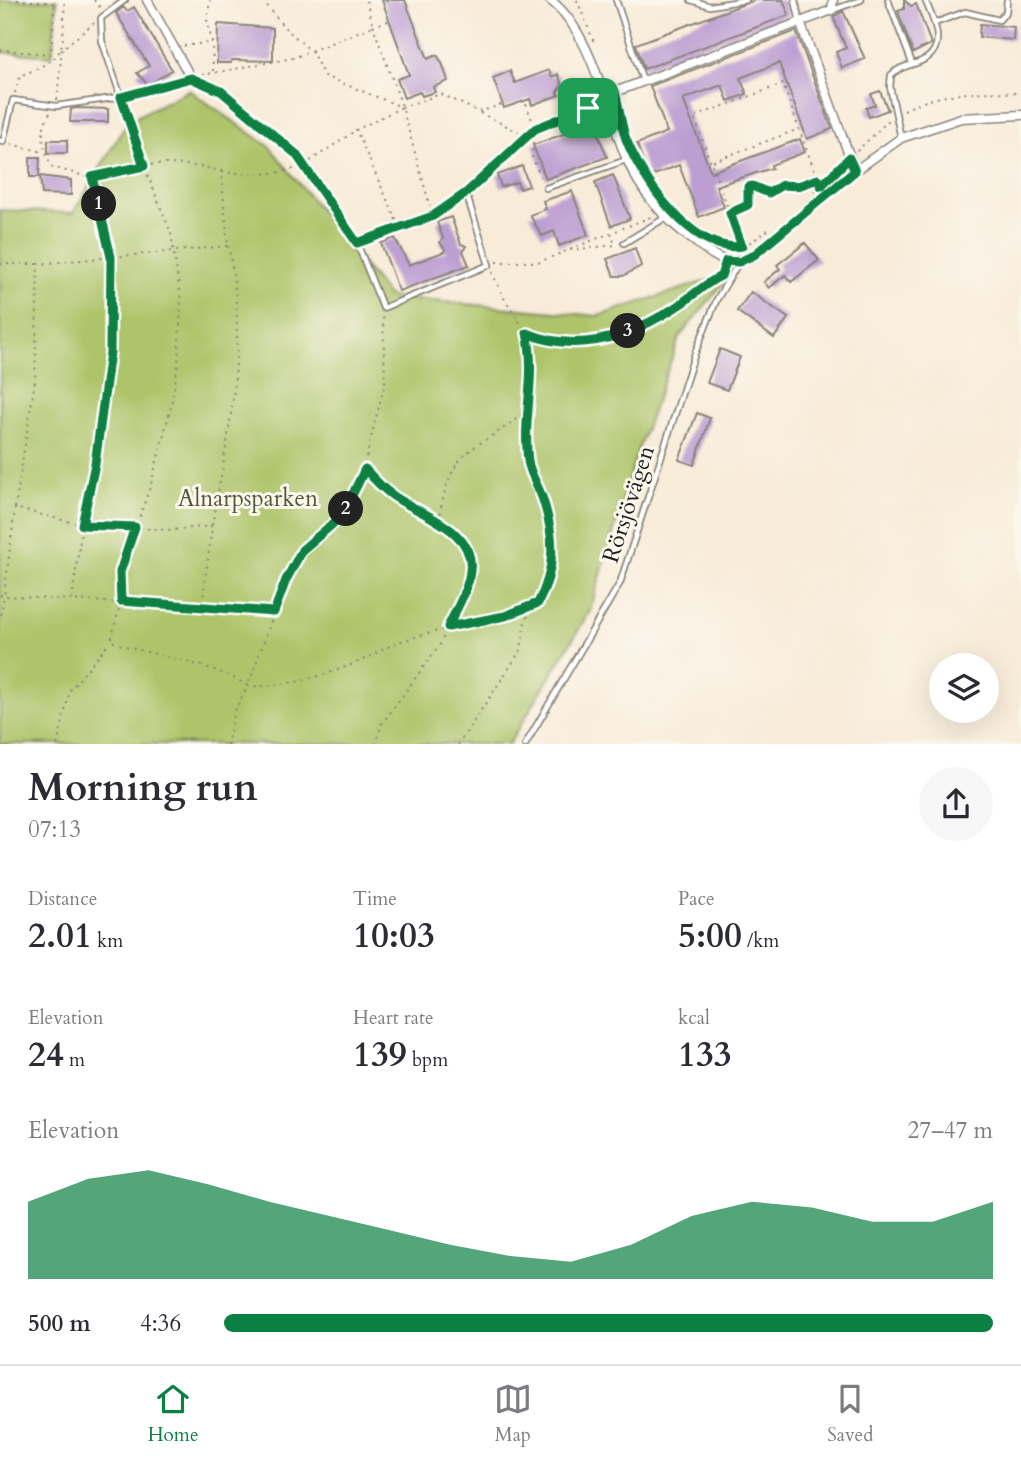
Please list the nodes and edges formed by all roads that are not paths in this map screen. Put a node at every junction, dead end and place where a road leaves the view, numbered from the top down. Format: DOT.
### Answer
graph roads {
  1 [pos="125,0"];
  2 [pos="147,0"];
  3 [pos="550,0"];
  4 [pos="616,0"];
  5 [pos="691,0"];
  6 [pos="746,0"];
  7 [pos="795,0"];
  8 [pos="833,0"];
  9 [pos="860,0"];
  10 [pos="888,0"];
  11 [pos="925,0"];
  12 [pos="1007,0"];
  13 [pos="562,3"];
  14 [pos="832,10"];
  15 [pos="800,22"];
  16 [pos="935,23"];
  17 [pos="912,64"];
  18 [pos="191,78"];
  19 [pos="643,81"];
  20 [pos="121,97"];
  21 [pos="605,100"];
  22 [pos="1021,115"];
  23 [pos="901,138"];
  24 [pos="2,141"];
  25 [pos="627,160"];
  26 [pos="855,171"];
  27 [pos="545,188"];
  28 [pos="466,193"];
  29 [pos="663,216"];
  30 [pos="357,243"];
  31 [pos="624,243"];
  32 [pos="739,262"];
  33 [pos="525,744"];
  1 -- 20 [label="lane"];
  2 -- 18 [label="street"];
  3 -- 13 [label="street"];
  4 -- 19 [label="lane"];
  5 -- 6 [label="lane"];
  7 -- 15 [label="lane"];
  8 -- 14 [label="street"];
  9 -- 14 [label="lane"];
  10 -- 17 [label="lane"];
  11 -- 16 [label="lane"];
  12 -- 16 [label="lane"];
  13 -- 21 [label="street"];
  14 -- 15 [label="street"];
  15 -- 19 [label="street"];
  15 -- 26 [label="street"];
  16 -- 17 [label="lane"];
  17 -- 23 [label="lane"];
  18 -- 20 [label="lane"];
  18 -- 30 [label="lane"];
  19 -- 21 [label="street"];
  20 -- 24 [label="lane"];
  21 -- 25 [label="street"];
  21 -- 28 [label="street"];
  22 -- 23 [label="street"];
  23 -- 26 [label="street"];
  25 -- 27 [label="lane"];
  25 -- 29 [label="street"];
  26 -- 32 [label="street"];
  28 -- 30 [label="street"];
  28 -- 30 [label="lane"];
  29 -- 31 [label="lane"];
  29 -- 32 [label="street"];
  32 -- 33 [label="lane, Rörsjövägen"];
}
